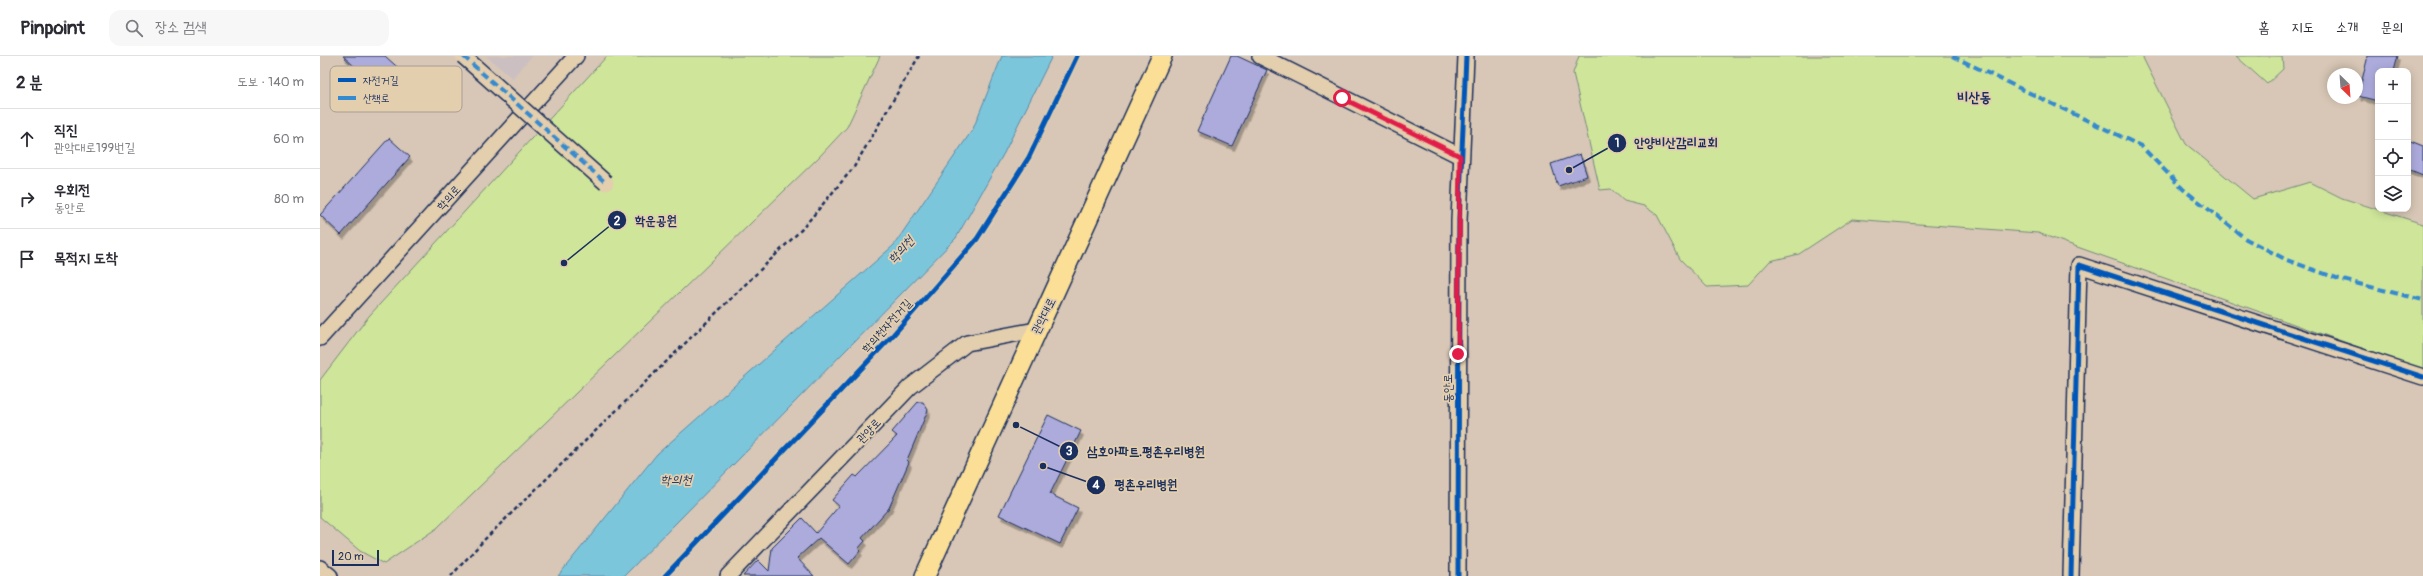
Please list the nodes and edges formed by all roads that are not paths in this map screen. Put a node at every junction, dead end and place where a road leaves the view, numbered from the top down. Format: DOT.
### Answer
graph roads {
  1 [pos="463,56"];
  2 [pos="576,56"];
  3 [pos="1162,56"];
  4 [pos="1260,56"];
  5 [pos="1466,56"];
  6 [pos="1460,156"];
  7 [pos="606,183"];
  8 [pos="1036,330"];
  9 [pos="320,338"];
  10 [pos="2423,377"];
  11 [pos="320,568"];
  12 [pos="330,576"];
  13 [pos="728,576"];
  14 [pos="925,576"];
  15 [pos="1458,576"];
  16 [pos="2071,576"];
  1 -- 7 [label="street, bridge"];
  2 -- 9 [label="street, 학의로"];
  3 -- 8 [label="main road, 관악대로"];
  4 -- 6 [label="street"];
  5 -- 6 [label="street, 동안로"];
  6 -- 15 [label="street, 동안로"];
  8 -- 13 [label="street, 관양로"];
  8 -- 14 [label="main road, 관악대로"];
  10 -- 16 [label="street"];
  11 -- 12 [label="street"];
}
